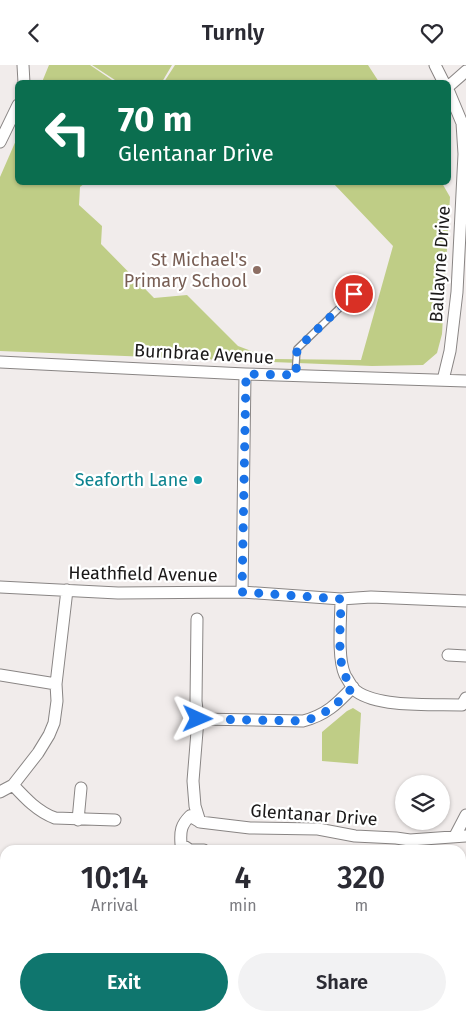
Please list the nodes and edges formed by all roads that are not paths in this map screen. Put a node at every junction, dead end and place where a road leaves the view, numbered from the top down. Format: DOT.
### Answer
graph roads {
  1 [pos="23,65"];
  2 [pos="435,65"];
  3 [pos="466,71"];
  4 [pos="24,80"];
  5 [pos="442,80"];
  6 [pos="451,85"];
  7 [pos="451,97"];
  8 [pos="15,109"];
  9 [pos="3,125"];
  10 [pos="0,143"];
  11 [pos="464,215"];
  12 [pos="354,294"];
  13 [pos="0,362"];
  14 [pos="246,374"];
  15 [pos="296,375"];
  16 [pos="443,380"];
  17 [pos="466,381"];
  18 [pos="0,587"];
  19 [pos="67,590"];
  20 [pos="242,592"];
  21 [pos="341,599"];
  22 [pos="466,601"];
  23 [pos="197,619"];
  24 [pos="448,655"];
  25 [pos="466,656"];
  26 [pos="0,675"];
  27 [pos="56,684"];
  28 [pos="353,687"];
  29 [pos="465,705"];
  30 [pos="198,719"];
  31 [pos="13,785"];
  32 [pos="81,788"];
  33 [pos="0,792"];
  34 [pos="466,815"];
  35 [pos="78,820"];
  36 [pos="115,820"];
  37 [pos="200,822"];
  38 [pos="461,836"];
  39 [pos="184,845"];
  1 -- 4 [label="street"];
  2 -- 5 [label="street"];
  3 -- 6 [label="street"];
  7 -- 11 [label="street, Ballayne Drive"];
  8 -- 9 [label="street"];
  9 -- 10 [label="street"];
  11 -- 16 [label="street, Ballayne Drive"];
  12 -- 15 [label="lane"];
  13 -- 14 [label="street, Burnbrae Avenue"];
  14 -- 15 [label="street, Burnbrae Avenue"];
  14 -- 20 [label="street"];
  15 -- 16 [label="street, Burnbrae Avenue"];
  16 -- 17 [label="street, Burnbrae Avenue"];
  18 -- 19 [label="street, Heathfield Avenue"];
  19 -- 20 [label="street, Heathfield Avenue"];
  19 -- 27 [label="street"];
  20 -- 21 [label="street, Heathfield Avenue"];
  21 -- 22 [label="street, Heathfield Avenue"];
  21 -- 28 [label="street"];
  23 -- 30 [label="street"];
  24 -- 25 [label="street"];
  26 -- 27 [label="street"];
  27 -- 31 [label="street"];
  28 -- 29 [label="street"];
  28 -- 30 [label="street"];
  30 -- 37 [label="street"];
  31 -- 33 [label="street"];
  31 -- 35 [label="street"];
  32 -- 35 [label="street"];
  34 -- 38 [label="street, Glentanar Drive"];
  35 -- 36 [label="street"];
  37 -- 38 [label="street, Glentanar Drive"];
  37 -- 39 [label="street, Glentanar Drive"];
}
